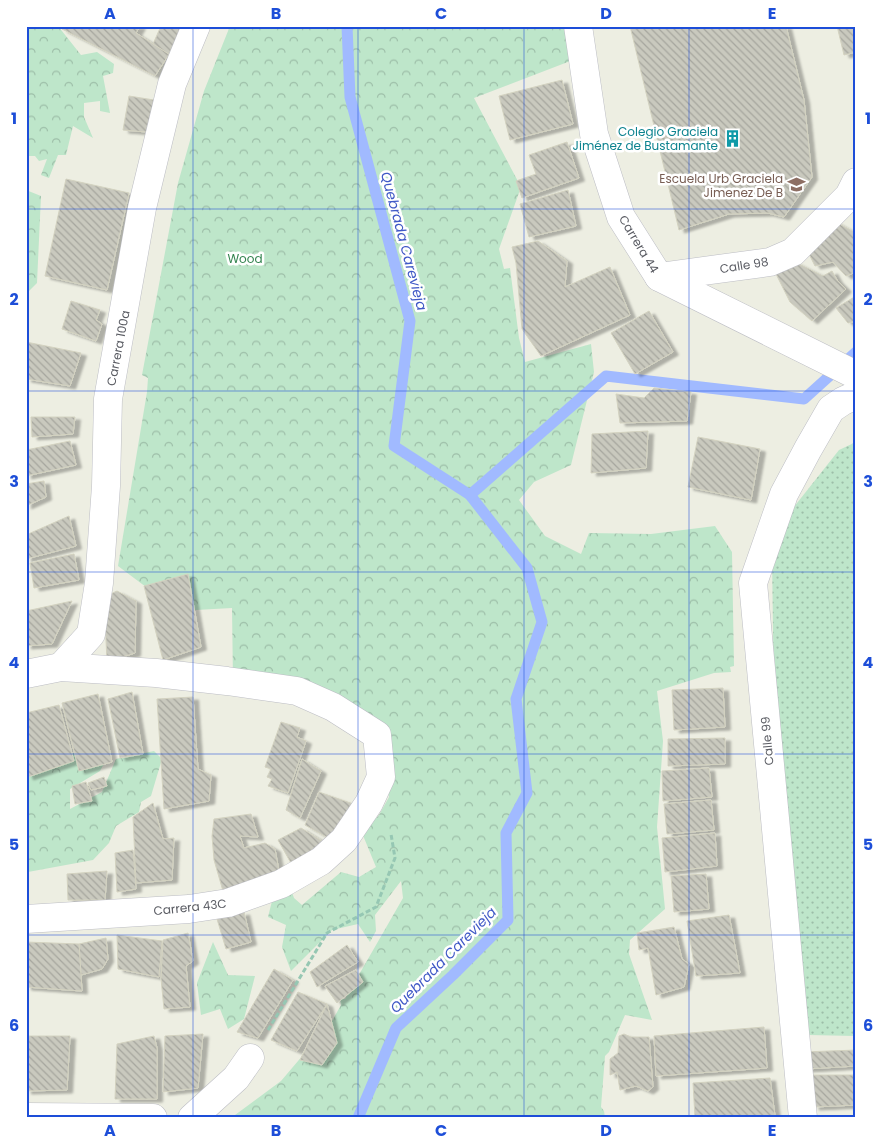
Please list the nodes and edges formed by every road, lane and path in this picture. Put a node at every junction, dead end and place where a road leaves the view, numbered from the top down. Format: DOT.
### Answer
graph roads {
  1 [pos="196,26"];
  2 [pos="578,26"];
  3 [pos="856,182"];
  4 [pos="658,277"];
  5 [pos="854,381"];
  6 [pos="61,667"];
  7 [pos="26,674"];
  8 [pos="390,831"];
  9 [pos="26,919"];
  10 [pos="250,1058"];
  11 [pos="26,1117"];
  12 [pos="153,1118"];
  13 [pos="192,1118"];
  14 [pos="803,1118"];
  1 -- 6 [label="street, Carrera 100a"];
  2 -- 4 [label="street, Carrera 44"];
  3 -- 4 [label="street, Calle 98"];
  4 -- 5 [label="street, Carrera 44"];
  5 -- 14 [label="street, Calle 99"];
  6 -- 7 [label="street"];
  6 -- 9 [label="street, Carrera 43C"];
  8 -- 10 [label="path"];
  10 -- 13 [label="street"];
  11 -- 12 [label="street"];
}
